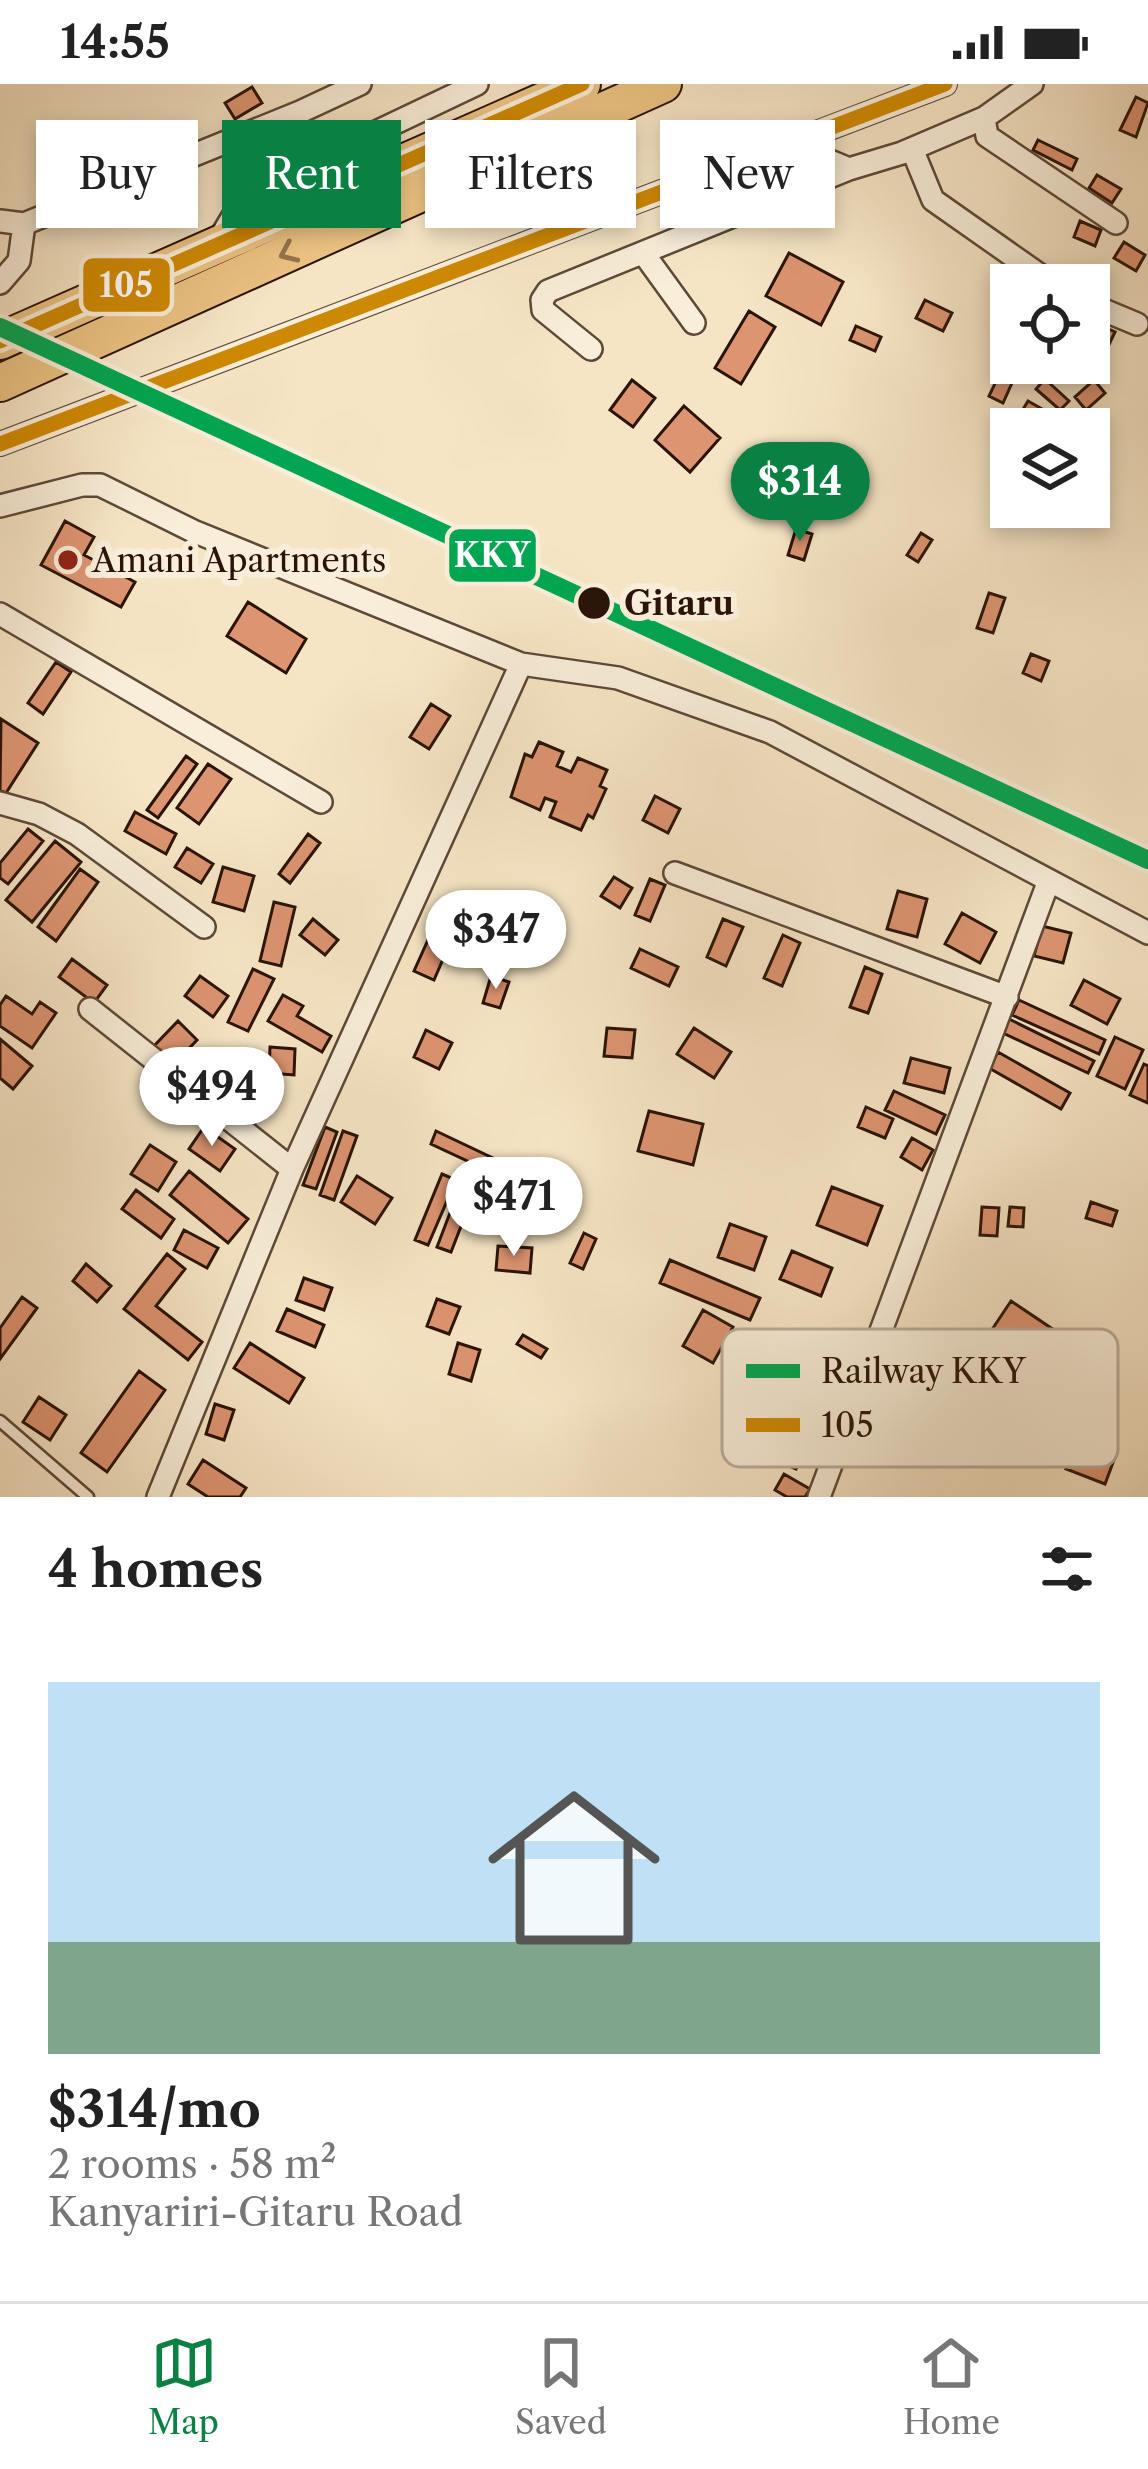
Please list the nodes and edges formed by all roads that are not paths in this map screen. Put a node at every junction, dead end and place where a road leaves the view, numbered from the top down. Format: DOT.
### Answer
graph roads {
  1 [pos="359,84"];
  2 [pos="478,84"];
  3 [pos="583,84"];
  4 [pos="663,84"];
  5 [pos="945,84"];
  6 [pos="1031,84"];
  7 [pos="984,118"];
  8 [pos="835,126"];
  9 [pos="912,149"];
  10 [pos="835,163"];
  11 [pos="849,169"];
  12 [pos="660,192"];
  13 [pos="0,221"];
  14 [pos="1116,223"];
  15 [pos="24,224"];
  16 [pos="214,248"];
  17 [pos="644,254"];
  18 [pos="1024,264"];
  19 [pos="0,283"];
  20 [pos="1110,313"];
  21 [pos="694,322"];
  22 [pos="1136,324"];
  23 [pos="0,341"];
  24 [pos="591,349"];
  25 [pos="0,382"];
  26 [pos="0,444"];
  27 [pos="0,506"];
  28 [pos="0,614"];
  29 [pos="521,664"];
  30 [pos="321,802"];
  31 [pos="0,803"];
  32 [pos="675,873"];
  33 [pos="1048,883"];
  34 [pos="204,927"];
  35 [pos="1148,934"];
  36 [pos="1007,997"];
  37 [pos="90,1009"];
  38 [pos="292,1169"];
  39 [pos="882,1329"];
  40 [pos="0,1421"];
  41 [pos="830,1467"];
  42 [pos="88,1497"];
  43 [pos="158,1497"];
  44 [pos="819,1497"];
  1 -- 15 [label="street"];
  2 -- 16 [label="street"];
  3 -- 16 [label="highway"];
  4 -- 25 [label="highway, one-way"];
  5 -- 8 [label="street"];
  6 -- 7 [label="street"];
  7 -- 9 [label="street"];
  7 -- 14 [label="street"];
  9 -- 11 [label="street"];
  9 -- 18 [label="street"];
  10 -- 11 [label="street"];
  11 -- 17 [label="street"];
  12 -- 26 [label="street"];
  13 -- 15 [label="street"];
  15 -- 19 [label="street"];
  16 -- 23 [label="highway"];
  17 -- 21 [label="street"];
  17 -- 24 [label="street"];
  20 -- 22 [label="street"];
  27 -- 29 [label="street"];
  28 -- 30 [label="street"];
  29 -- 33 [label="street"];
  29 -- 38 [label="street"];
  31 -- 34 [label="street"];
  32 -- 36 [label="street"];
  33 -- 35 [label="street"];
  33 -- 36 [label="street"];
  36 -- 39 [label="street"];
  37 -- 38 [label="street"];
  38 -- 43 [label="street"];
  40 -- 42 [label="lane"];
  41 -- 44 [label="street"];
}
